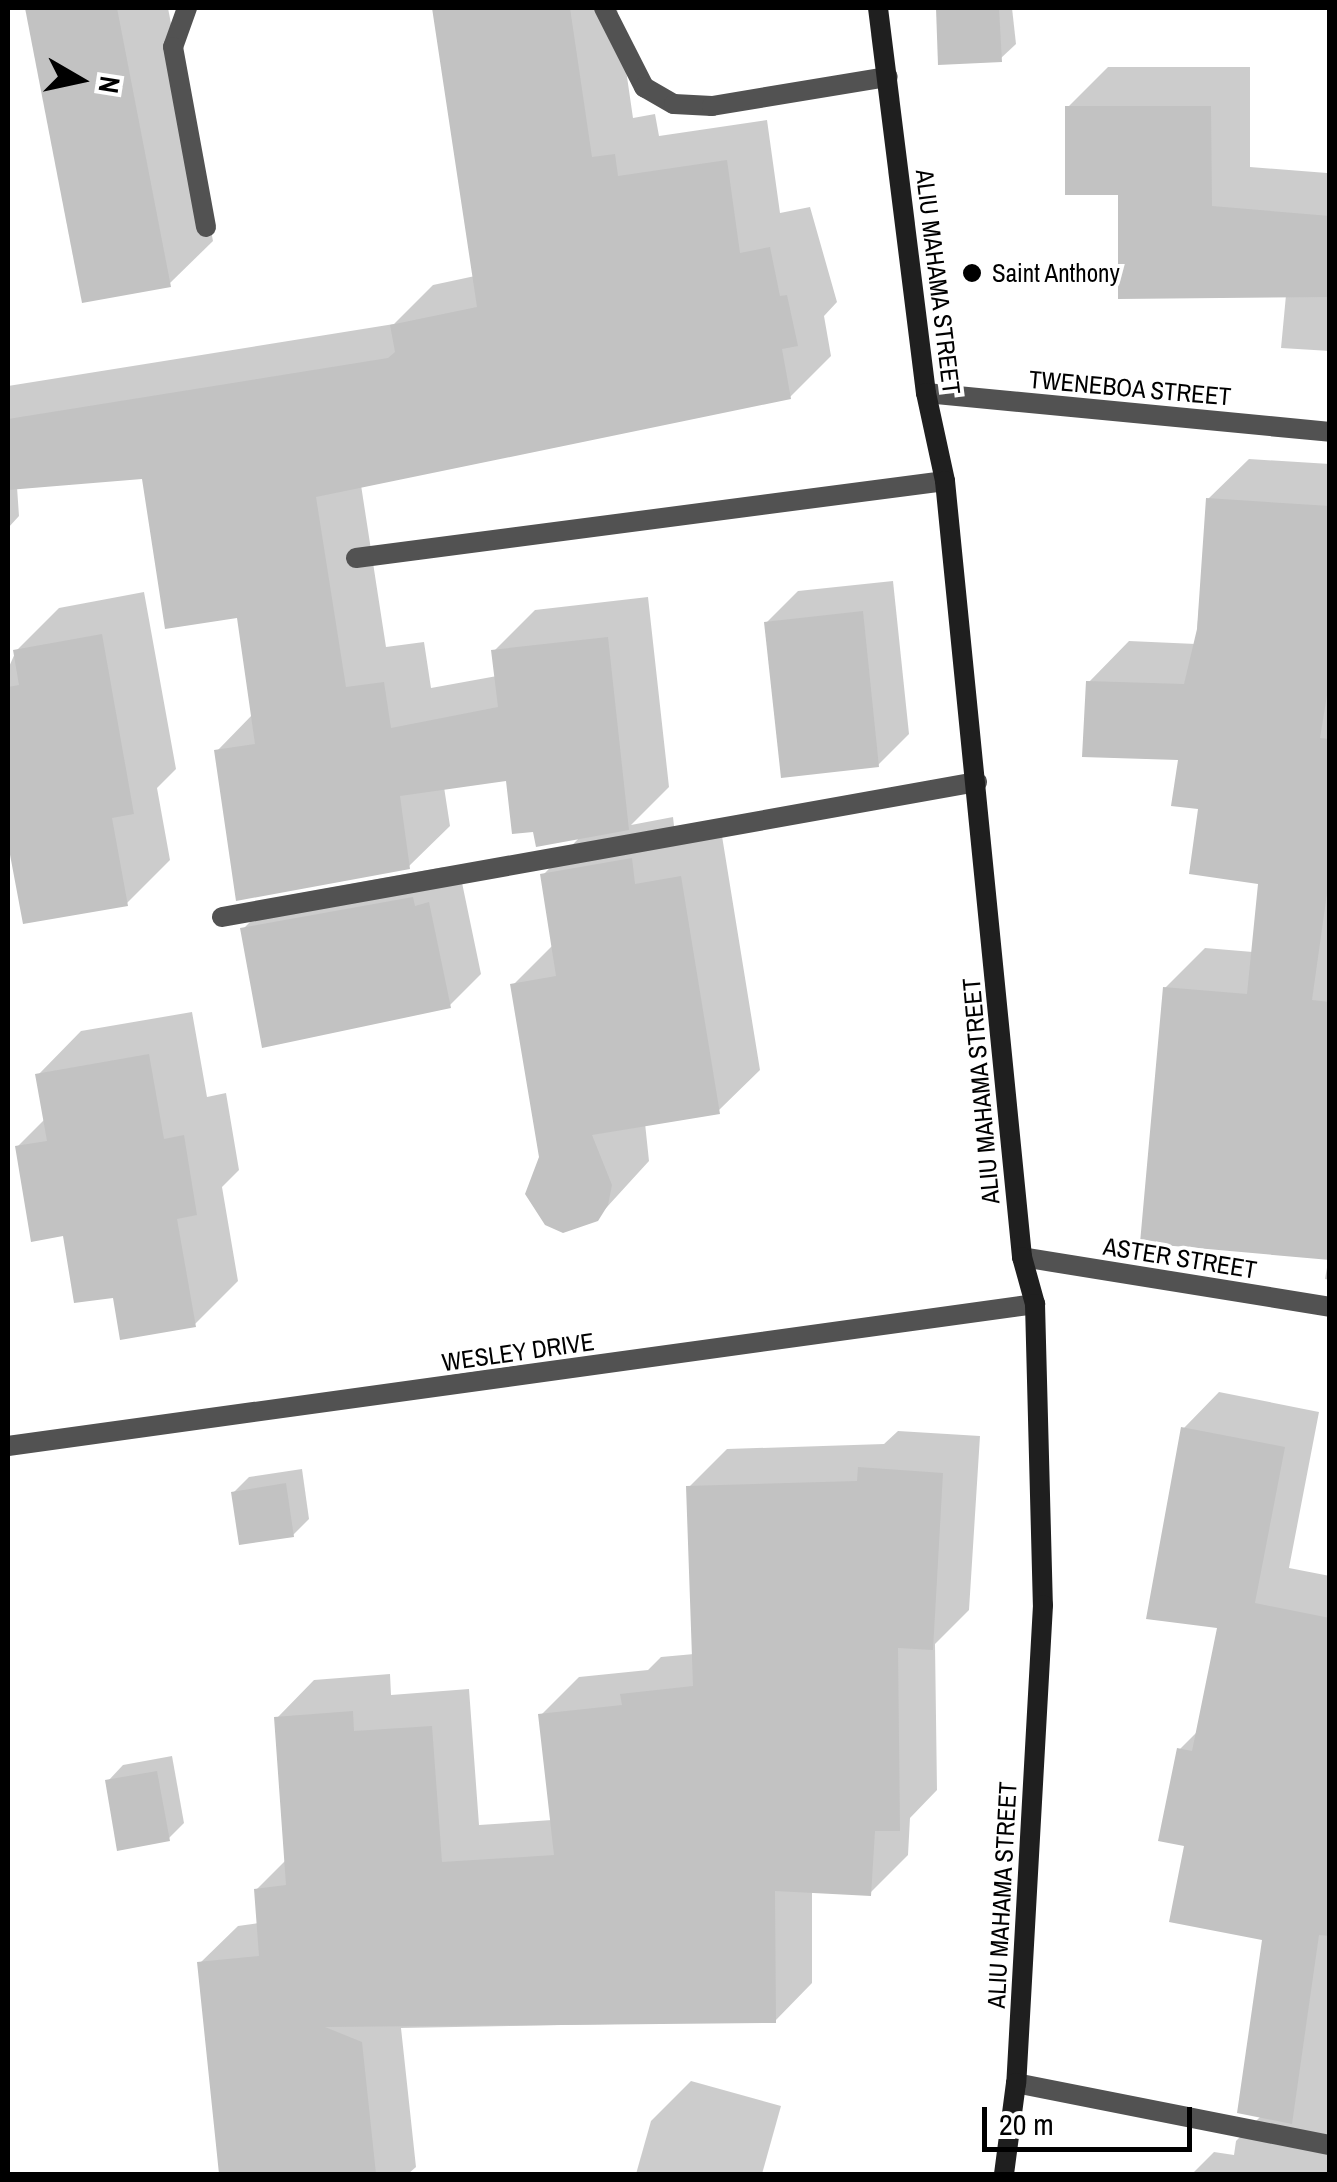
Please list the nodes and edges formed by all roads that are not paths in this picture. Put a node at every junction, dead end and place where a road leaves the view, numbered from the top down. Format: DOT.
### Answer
graph roads {
  1 [pos="187,8"];
  2 [pos="604,8"];
  3 [pos="878,8"];
  4 [pos="888,77"];
  5 [pos="206,227"];
  6 [pos="926,393"];
  7 [pos="1330,432"];
  8 [pos="944,481"];
  9 [pos="356,558"];
  10 [pos="977,782"];
  11 [pos="222,917"];
  12 [pos="1022,1257"];
  13 [pos="1034,1304"];
  14 [pos="1330,1308"];
  15 [pos="8,1446"];
  16 [pos="1016,2083"];
  17 [pos="1330,2146"];
  18 [pos="1004,2174"];
  1 -- 5 [label="street"];
  2 -- 4 [label="street"];
  3 -- 4 [label="street, ALIU MAHAMA STREET"];
  4 -- 6 [label="street, ALIU MAHAMA STREET"];
  6 -- 7 [label="street, TWENEBOA STREET"];
  6 -- 8 [label="street, ALIU MAHAMA STREET"];
  8 -- 9 [label="street"];
  8 -- 10 [label="street, ALIU MAHAMA STREET"];
  10 -- 11 [label="street"];
  10 -- 12 [label="street, ALIU MAHAMA STREET"];
  12 -- 13 [label="street, ALIU MAHAMA STREET"];
  12 -- 14 [label="street, ASTER STREET"];
  13 -- 15 [label="street, WESLEY DRIVE"];
  13 -- 16 [label="street, ALIU MAHAMA STREET"];
  16 -- 17 [label="street"];
  16 -- 18 [label="street, ALIU MAHAMA STREET"];
}
